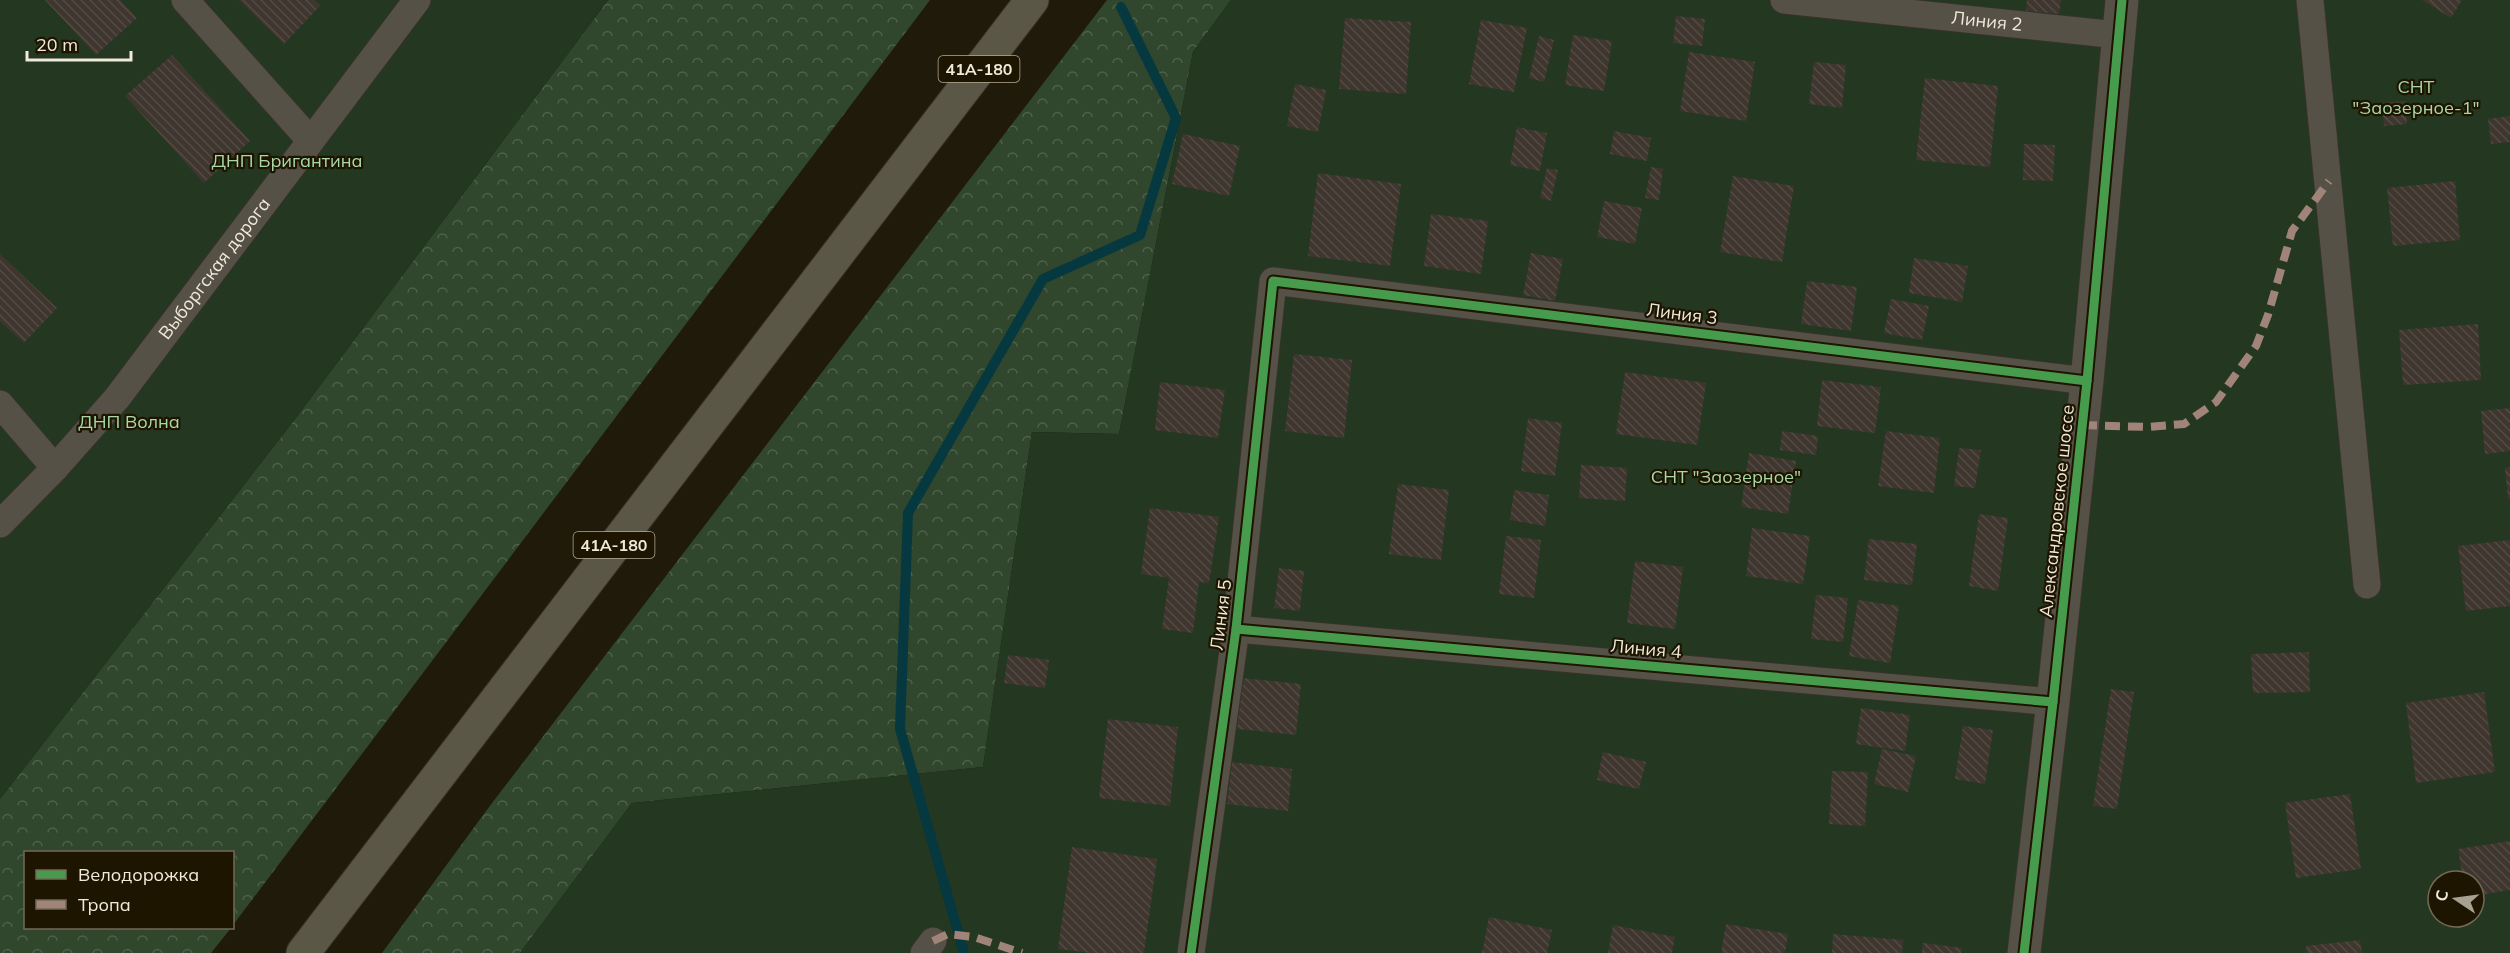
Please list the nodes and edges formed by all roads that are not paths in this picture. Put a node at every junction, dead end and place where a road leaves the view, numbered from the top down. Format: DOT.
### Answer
graph roads {
  1 [pos="185,0"];
  2 [pos="417,0"];
  3 [pos="1032,0"];
  4 [pos="1784,0"];
  5 [pos="2122,0"];
  6 [pos="2310,0"];
  7 [pos="2118,35"];
  8 [pos="310,140"];
  9 [pos="1273,281"];
  10 [pos="2087,381"];
  11 [pos="0,405"];
  12 [pos="55,468"];
  13 [pos="0,524"];
  14 [pos="2367,585"];
  15 [pos="1236,629"];
  16 [pos="2054,702"];
  17 [pos="303,953"];
  18 [pos="1191,953"];
  19 [pos="2024,953"];
  1 -- 8 [label="street"];
  2 -- 8 [label="street, Выборгская дорога"];
  3 -- 17 [label="main road, 41А-180"];
  4 -- 7 [label="street, Линия 2"];
  5 -- 7 [label="street, Александровское шоссе"];
  6 -- 14 [label="street"];
  7 -- 10 [label="street, Александровское шоссе"];
  8 -- 12 [label="street, Выборгская дорога"];
  9 -- 10 [label="street, Линия 3"];
  9 -- 15 [label="street, Линия 5"];
  10 -- 16 [label="street, Александровское шоссе"];
  11 -- 12 [label="street"];
  12 -- 13 [label="street, Выборгская дорога"];
  15 -- 16 [label="street, Линия 4"];
  15 -- 18 [label="street, Линия 5"];
  16 -- 19 [label="street, Александровское шоссе"];
}
